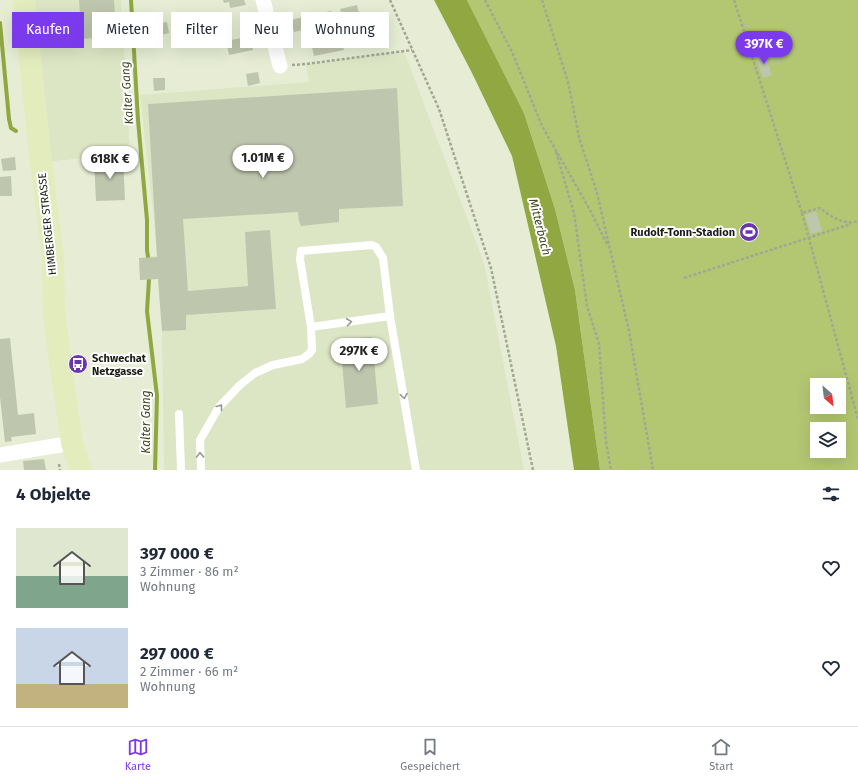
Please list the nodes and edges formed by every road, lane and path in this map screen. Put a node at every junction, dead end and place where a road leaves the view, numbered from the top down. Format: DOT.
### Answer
graph roads {
  1 [pos="24,0"];
  2 [pos="263,0"];
  3 [pos="390,0"];
  4 [pos="485,0"];
  5 [pos="542,0"];
  6 [pos="734,0"];
  7 [pos="412,50"];
  8 [pos="280,66"];
  9 [pos="556,152"];
  10 [pos="802,213"];
  11 [pos="858,222"];
  12 [pos="852,223"];
  13 [pos="809,237"];
  14 [pos="610,250"];
  15 [pos="684,278"];
  16 [pos="390,316"];
  17 [pos="311,327"];
  18 [pos="179,414"];
  19 [pos="858,419"];
  20 [pos="72,443"];
  21 [pos="0,455"];
  22 [pos="81,470"];
  23 [pos="181,470"];
  24 [pos="201,470"];
  25 [pos="416,470"];
  26 [pos="533,470"];
  27 [pos="611,470"];
  28 [pos="653,470"];
  1 -- 20 [label="main road, HIMBERGER STRASSE"];
  2 -- 8 [label="street"];
  3 -- 7 [label="path"];
  4 -- 9 [label="path"];
  5 -- 14 [label="path"];
  6 -- 10 [label="path"];
  7 -- 8 [label="path"];
  7 -- 26 [label="path"];
  9 -- 14 [label="path"];
  9 -- 27 [label="path"];
  10 -- 12 [label="path"];
  10 -- 13 [label="path"];
  11 -- 12 [label="path"];
  12 -- 13 [label="path"];
  13 -- 15 [label="path"];
  13 -- 19 [label="path"];
  14 -- 28 [label="path"];
  17 -- 16 [label="lane, one-way"];
  16 -- 17 [label="lane"];
  16 -- 25 [label="lane, one-way"];
  24 -- 17 [label="lane, one-way"];
  18 -- 23 [label="lane"];
  20 -- 21 [label="street"];
  20 -- 22 [label="main road, HIMBERGER STRASSE"];
}
